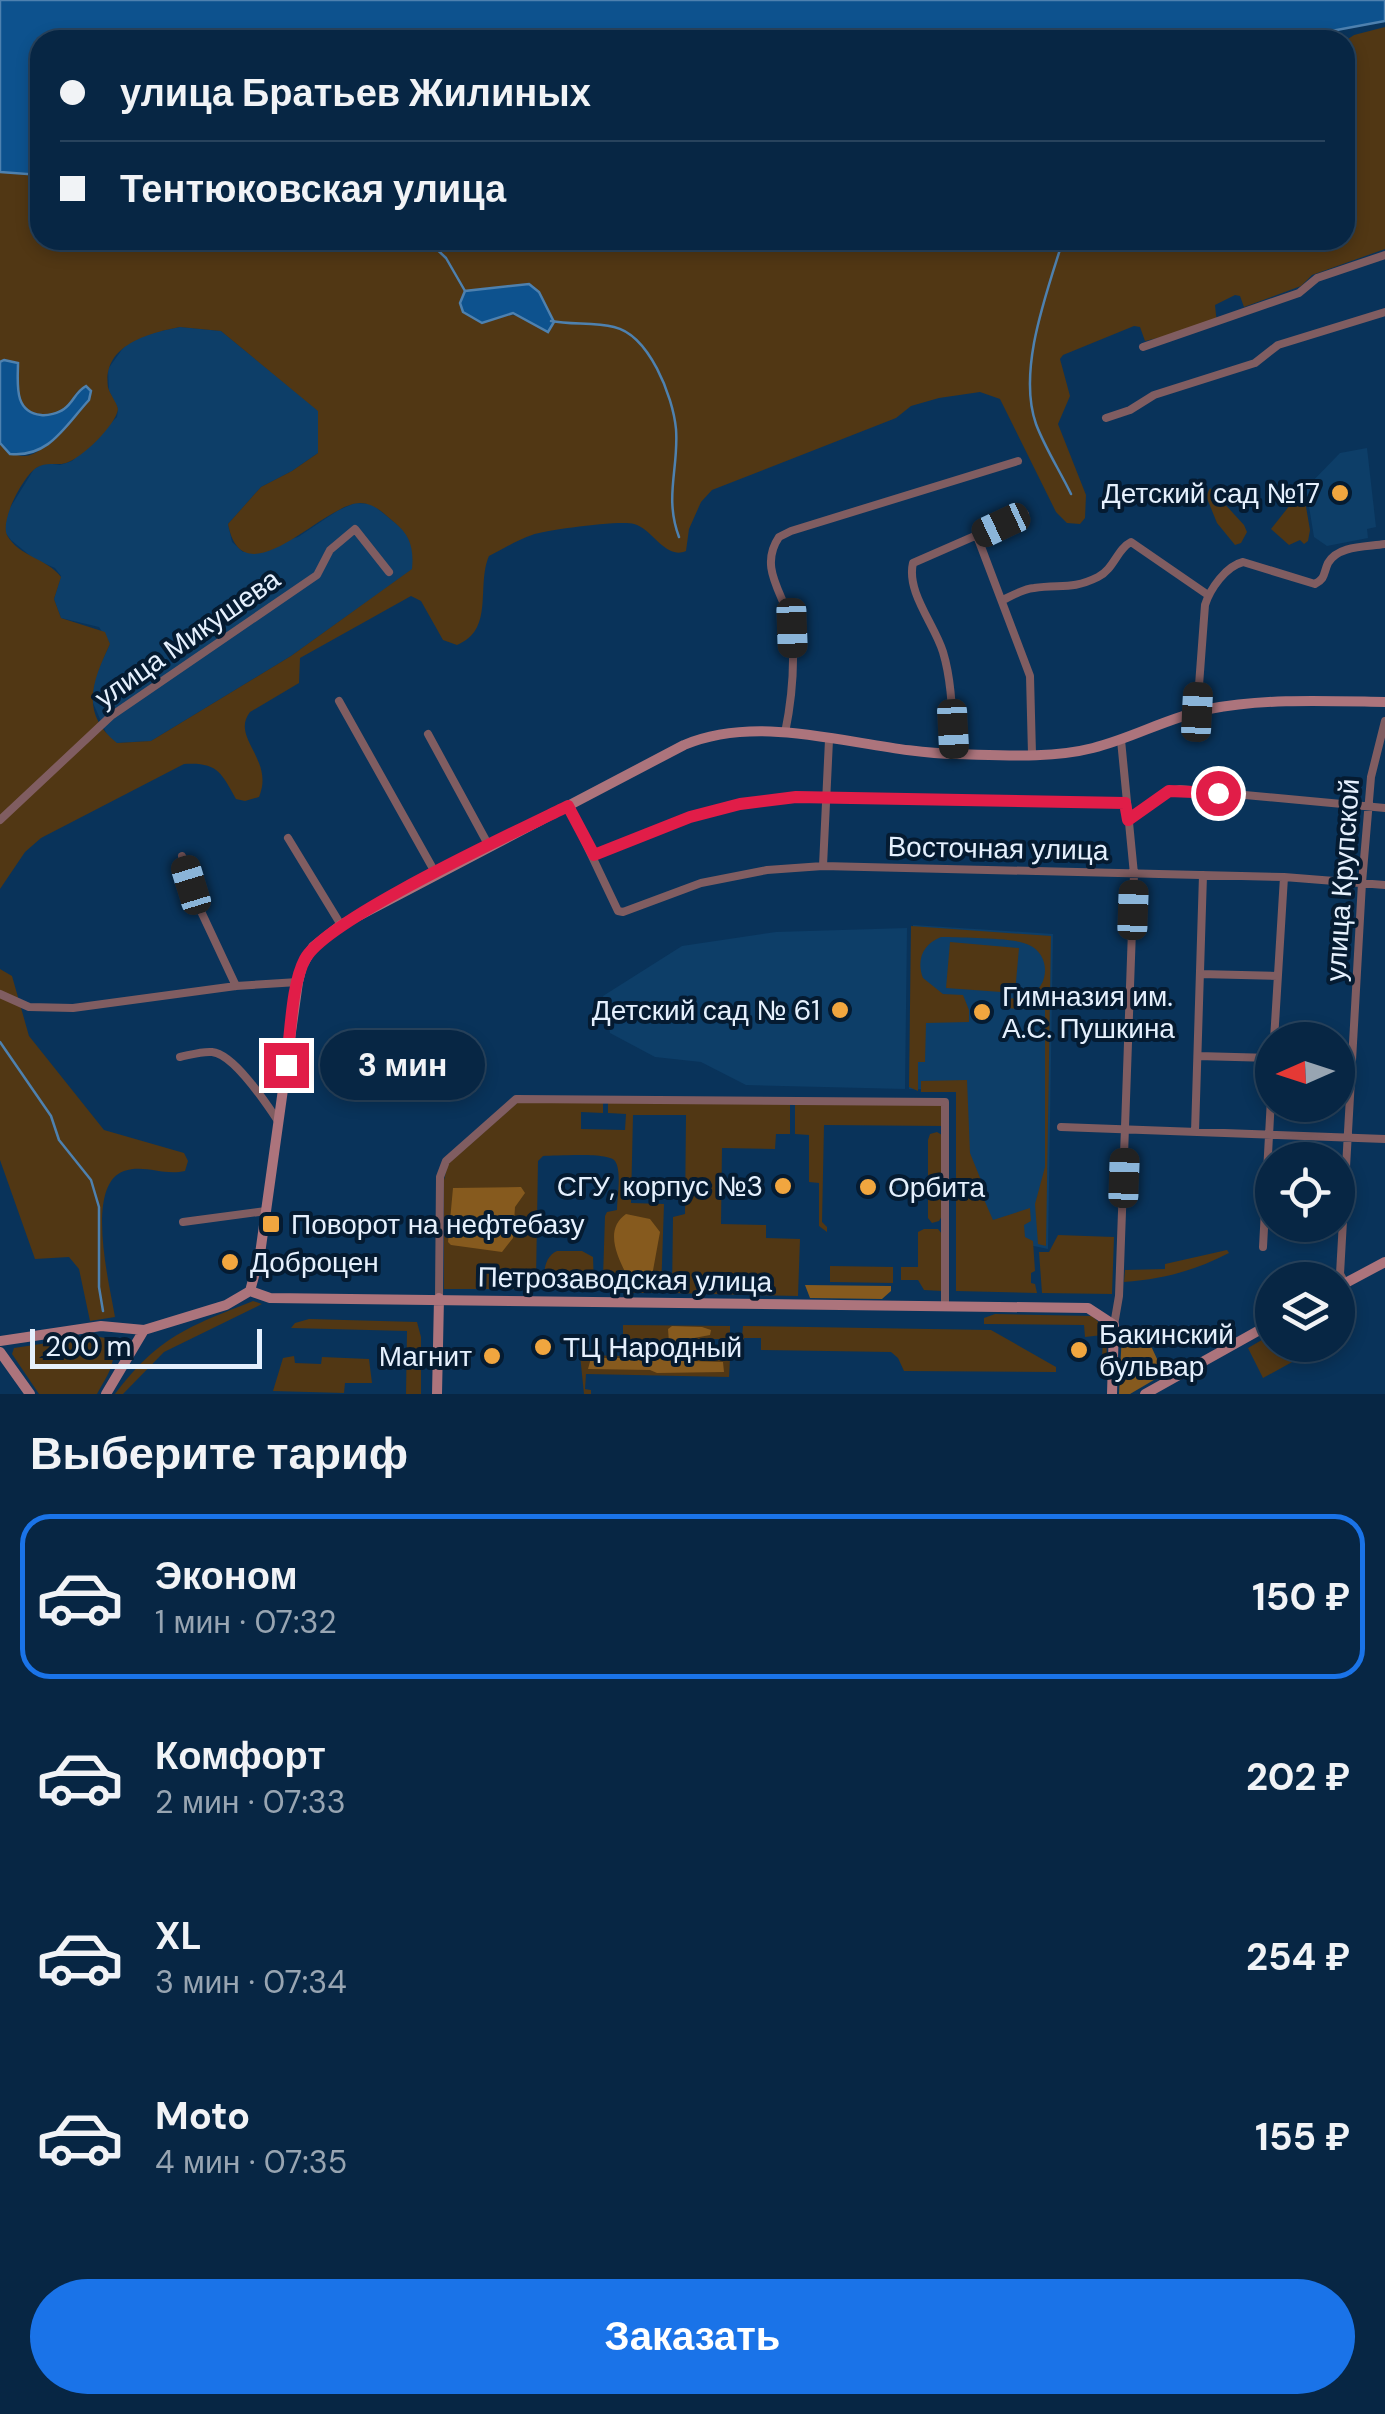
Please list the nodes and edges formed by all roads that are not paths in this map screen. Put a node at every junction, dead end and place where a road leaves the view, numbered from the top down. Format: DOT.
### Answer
graph roads {
  1 [pos="1385,255"];
  2 [pos="1385,312"];
  3 [pos="1143,347"];
  4 [pos="1106,418"];
  5 [pos="1018,461"];
  6 [pos="1025,514"];
  7 [pos="977,536"];
  8 [pos="1385,544"];
  9 [pos="389,572"];
  10 [pos="1208,595"];
  11 [pos="1003,600"];
  12 [pos="338,701"];
  13 [pos="1385,702"];
  14 [pos="1197,712"];
  15 [pos="1385,721"];
  16 [pos="785,733"];
  17 [pos="428,734"];
  18 [pos="829,740"];
  19 [pos="1121,740"];
  20 [pos="954,754"];
  21 [pos="1032,754"];
  22 [pos="826,797"];
  23 [pos="1125,803"];
  24 [pos="568,806"];
  25 [pos="1368,806"];
  26 [pos="1385,808"];
  27 [pos="0,820"];
  28 [pos="1128,820"];
  29 [pos="288,838"];
  30 [pos="489,846"];
  31 [pos="594,855"];
  32 [pos="182,856"];
  33 [pos="823,866"];
  34 [pos="436,874"];
  35 [pos="1134,874"];
  36 [pos="1203,875"];
  37 [pos="1284,878"];
  38 [pos="1362,884"];
  39 [pos="1385,885"];
  40 [pos="341,925"];
  41 [pos="1200,974"];
  42 [pos="1277,976"];
  43 [pos="298,982"];
  44 [pos="236,986"];
  45 [pos="0,994"];
  46 [pos="1275,1022"];
  47 [pos="1198,1056"];
  48 [pos="180,1057"];
  49 [pos="1255,1058"];
  50 [pos="279,1122"];
  51 [pos="1270,1122"];
  52 [pos="1060,1127"];
  53 [pos="1126,1129"];
  54 [pos="1195,1132"];
  55 [pos="1270,1135"];
  56 [pos="1348,1138"];
  57 [pos="1385,1140"];
  58 [pos="266,1211"];
  59 [pos="183,1222"];
  60 [pos="1262,1248"];
  61 [pos="1341,1262"];
  62 [pos="1385,1262"];
  63 [pos="1355,1278"];
  64 [pos="250,1291"];
  65 [pos="439,1298"];
  66 [pos="945,1306"];
  67 [pos="1114,1325"];
  68 [pos="144,1330"];
  69 [pos="1255,1333"];
  70 [pos="0,1341"];
  71 [pos="0,1352"];
  72 [pos="30,1394"];
  73 [pos="106,1394"];
  74 [pos="437,1394"];
  75 [pos="1112,1394"];
  76 [pos="1145,1394"];
  1 -- 3 [label="street"];
  2 -- 4 [label="street"];
  5 -- 16 [label="street"];
  6 -- 7 [label="street"];
  7 -- 11 [label="street"];
  7 -- 20 [label="street"];
  8 -- 10 [label="street"];
  9 -- 27 [label="street, улица Микушева"];
  10 -- 11 [label="street"];
  10 -- 14 [label="street"];
  11 -- 21 [label="street"];
  12 -- 34 [label="street"];
  13 -- 14 [label="street"];
  14 -- 19 [label="street"];
  15 -- 25 [label="street, улица Крупской"];
  16 -- 18 [label="street"];
  16 -- 24 [label="street"];
  17 -- 30 [label="street"];
  18 -- 20 [label="street"];
  18 -- 22 [label="street"];
  19 -- 21 [label="street"];
  19 -- 23 [label="street"];
  20 -- 21 [label="street"];
  22 -- 23 [label="street"];
  22 -- 31 [label="street"];
  22 -- 33 [label="street"];
  23 -- 28 [label="street"];
  24 -- 30 [label="street"];
  24 -- 31 [label="street"];
  25 -- 26 [label="street"];
  25 -- 28 [label="street"];
  25 -- 38 [label="street, улица Крупской"];
  28 -- 35 [label="street"];
  29 -- 40 [label="street"];
  30 -- 34 [label="street"];
  31 -- 33 [label="street, Восточная улица"];
  32 -- 44 [label="street"];
  33 -- 35 [label="street, Восточная улица"];
  34 -- 40 [label="street"];
  35 -- 36 [label="street, Восточная улица"];
  35 -- 53 [label="street"];
  36 -- 37 [label="street, Восточная улица"];
  36 -- 41 [label="street"];
  37 -- 38 [label="street, Восточная улица"];
  37 -- 42 [label="street"];
  38 -- 39 [label="street, Восточная улица"];
  38 -- 56 [label="street, улица Крупской"];
  40 -- 43 [label="street"];
  41 -- 42 [label="street"];
  41 -- 47 [label="street"];
  42 -- 46 [label="street"];
  43 -- 44 [label="street"];
  43 -- 50 [label="street"];
  44 -- 45 [label="street"];
  47 -- 49 [label="street"];
  47 -- 54 [label="street"];
  48 -- 50 [label="street"];
  50 -- 58 [label="street"];
  51 -- 55 [label="street"];
  52 -- 53 [label="street"];
  53 -- 54 [label="street"];
  53 -- 67 [label="street"];
  54 -- 55 [label="street"];
  55 -- 56 [label="street"];
  55 -- 60 [label="street"];
  56 -- 57 [label="street"];
  56 -- 61 [label="street, улица Крупской"];
  58 -- 59 [label="street"];
  58 -- 64 [label="street"];
  62 -- 63 [label="street"];
  64 -- 65 [label="street, Петрозаводская улица"];
  64 -- 68 [label="street"];
  65 -- 66 [label="street, Петрозаводская улица"];
  65 -- 66 [label="street"];
  65 -- 74 [label="street"];
  66 -- 67 [label="street, Петрозаводская улица"];
  67 -- 75 [label="street"];
  68 -- 70 [label="street"];
  68 -- 73 [label="street"];
  69 -- 76 [label="street"];
  71 -- 72 [label="street"];
}
